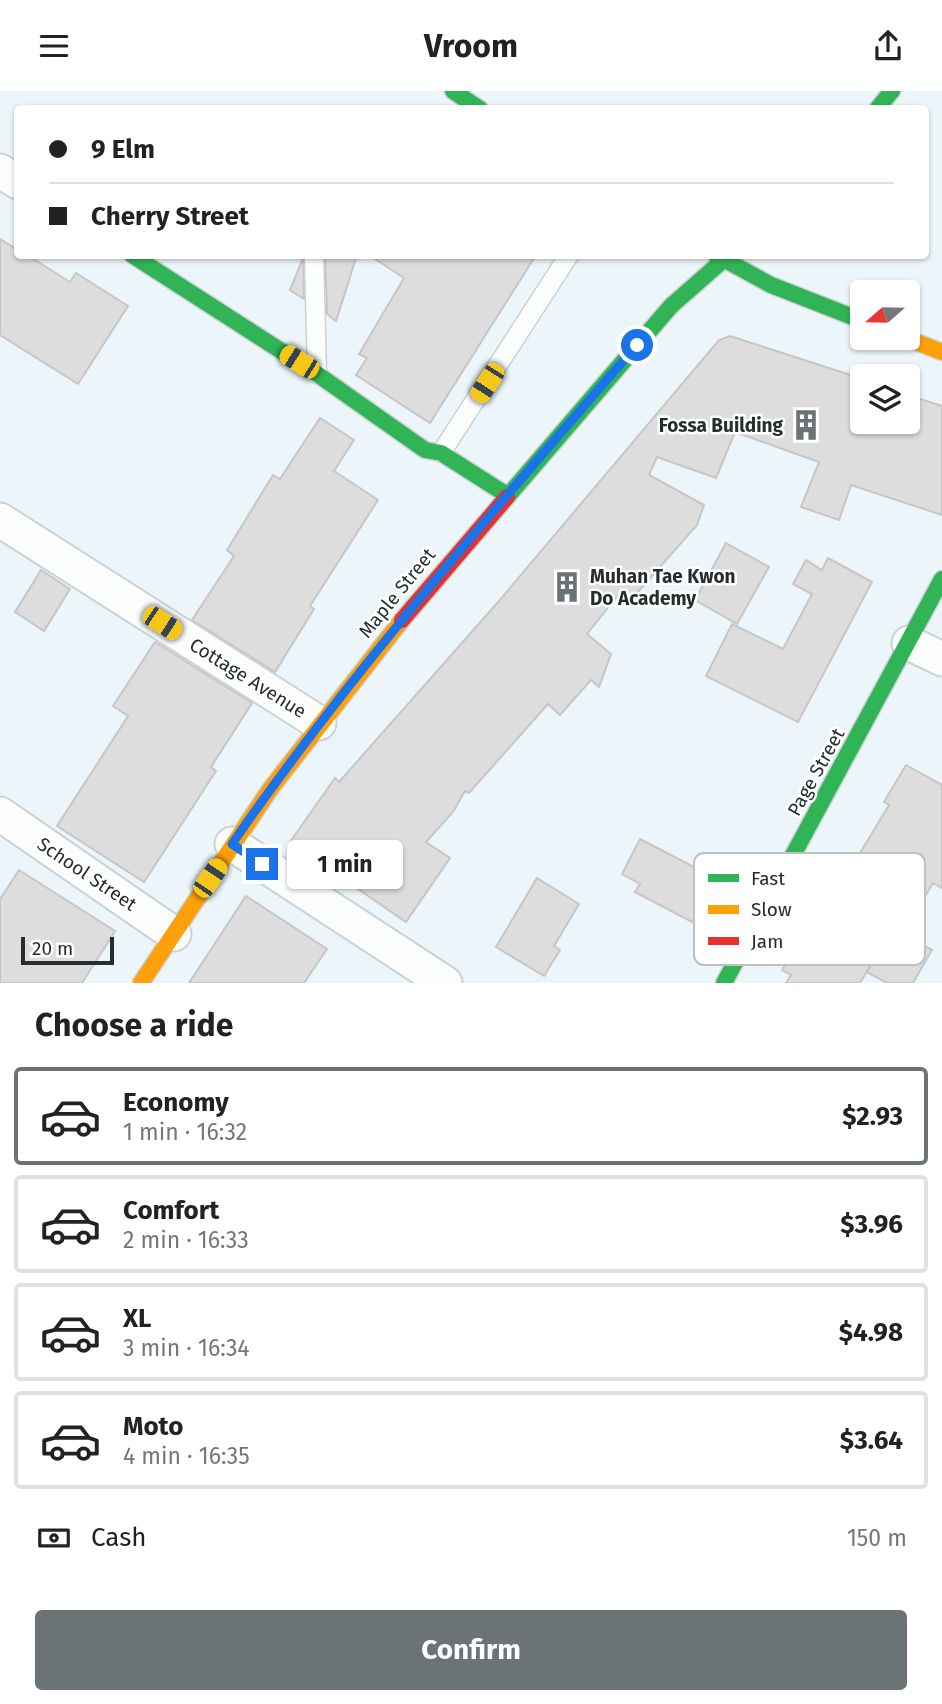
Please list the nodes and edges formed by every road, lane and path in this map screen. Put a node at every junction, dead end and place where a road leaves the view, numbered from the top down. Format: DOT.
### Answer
graph roads {
  1 [pos="453,91"];
  2 [pos="892,91"];
  3 [pos="474,105"];
  4 [pos="880,105"];
  5 [pos="138,259"];
  6 [pos="314,259"];
  7 [pos="566,259"];
  8 [pos="721,259"];
  9 [pos="726,259"];
  10 [pos="850,316"];
  11 [pos="920,343"];
  12 [pos="942,352"];
  13 [pos="317,374"];
  14 [pos="441,453"];
  15 [pos="507,495"];
  16 [pos="0,520"];
  17 [pos="942,579"];
  18 [pos="909,643"];
  19 [pos="942,659"];
  20 [pos="319,723"];
  21 [pos="0,814"];
  22 [pos="232,844"];
  23 [pos="795,853"];
  24 [pos="174,934"];
  25 [pos="734,965"];
  26 [pos="141,983"];
  27 [pos="445,983"];
  28 [pos="724,983"];
  1 -- 3 [label="main road"];
  2 -- 4 [label="main road"];
  5 -- 13 [label="main road"];
  6 -- 13 [label="lane"];
  7 -- 14 [label="lane"];
  8 -- 15 [label="main road, Maple Street"];
  9 -- 10 [label="main road"];
  11 -- 12 [label="main road"];
  13 -- 14 [label="main road"];
  14 -- 15 [label="main road"];
  15 -- 20 [label="main road, Maple Street"];
  16 -- 20 [label="street, Cottage Avenue"];
  17 -- 18 [label="main road, Page Street"];
  18 -- 19 [label="street"];
  18 -- 23 [label="main road, Page Street"];
  20 -- 22 [label="main road, Maple Street"];
  21 -- 24 [label="street, School Street"];
  22 -- 24 [label="main road, Maple Street"];
  22 -- 27 [label="street"];
  24 -- 26 [label="main road, Maple Street"];
  25 -- 28 [label="main road, Page Street"];
}
